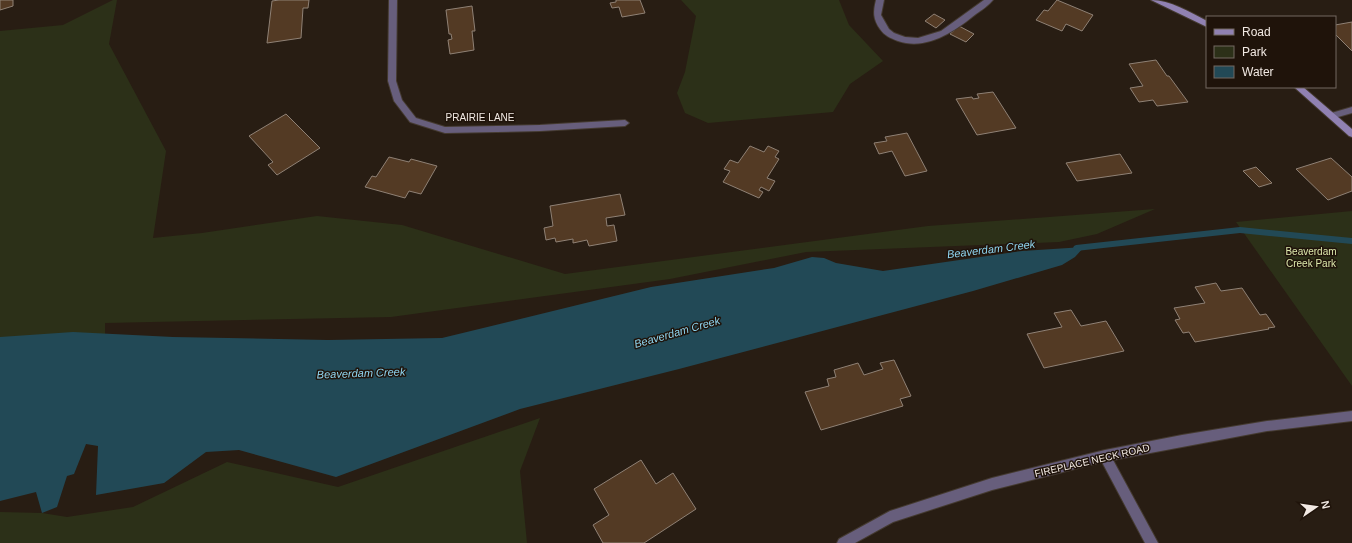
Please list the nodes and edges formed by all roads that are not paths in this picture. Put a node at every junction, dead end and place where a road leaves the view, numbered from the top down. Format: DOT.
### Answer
graph roads {
  1 [pos="393,0"];
  2 [pos="880,0"];
  3 [pos="989,0"];
  4 [pos="1154,0"];
  5 [pos="1206,23"];
  6 [pos="1299,88"];
  7 [pos="1352,110"];
  8 [pos="1331,116"];
  9 [pos="625,123"];
  10 [pos="1352,134"];
  11 [pos="1352,416"];
  12 [pos="1105,456"];
  13 [pos="843,543"];
  14 [pos="1152,543"];
  1 -- 9 [label="street, PRAIRIE LANE"];
  2 -- 3 [label="street"];
  4 -- 5 [label="main road"];
  6 -- 8 [label="main road"];
  7 -- 8 [label="street"];
  8 -- 10 [label="main road"];
  11 -- 12 [label="street, FIREPLACE NECK ROAD"];
  12 -- 13 [label="street, FIREPLACE NECK ROAD"];
  12 -- 14 [label="street"];
}
